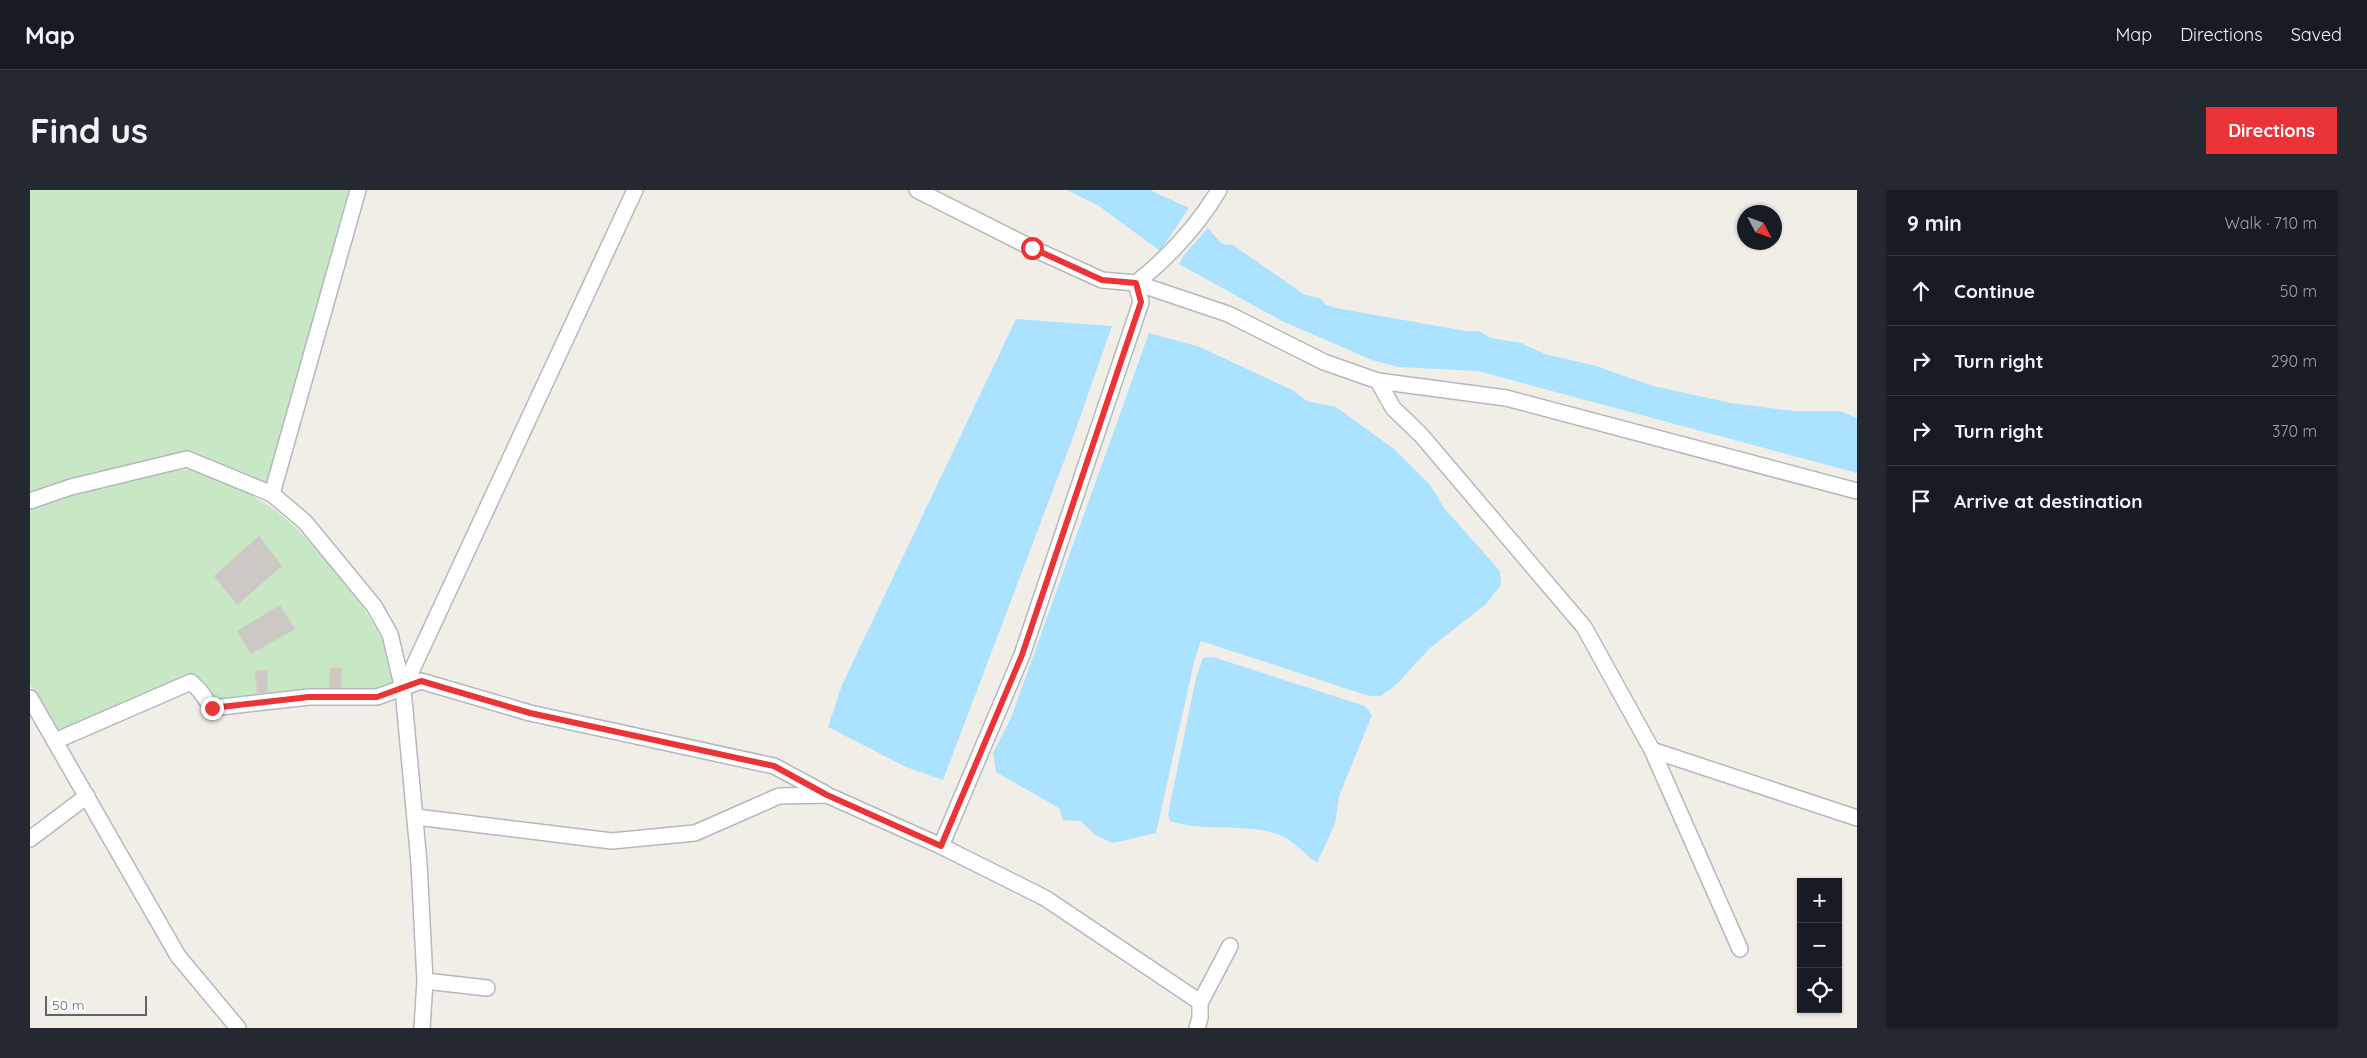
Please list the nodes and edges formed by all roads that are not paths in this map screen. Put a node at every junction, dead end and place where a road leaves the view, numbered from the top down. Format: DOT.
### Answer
graph roads {
  1 [pos="358,190"];
  2 [pos="634,190"];
  3 [pos="917,190"];
  4 [pos="1219,190"];
  5 [pos="1136,283"];
  6 [pos="1378,381"];
  7 [pos="1857,491"];
  8 [pos="272,494"];
  9 [pos="30,501"];
  10 [pos="403,688"];
  11 [pos="30,698"];
  12 [pos="55,741"];
  13 [pos="1652,750"];
  14 [pos="827,795"];
  15 [pos="87,796"];
  16 [pos="416,817"];
  17 [pos="1857,818"];
  18 [pos="30,839"];
  19 [pos="941,846"];
  20 [pos="1230,946"];
  21 [pos="1740,949"];
  22 [pos="425,981"];
  23 [pos="487,988"];
  24 [pos="1200,1003"];
  25 [pos="238,1028"];
  26 [pos="422,1028"];
  27 [pos="1197,1028"];
  1 -- 8 [label="street"];
  2 -- 10 [label="street"];
  3 -- 5 [label="street"];
  4 -- 5 [label="street"];
  5 -- 6 [label="street"];
  5 -- 19 [label="street"];
  6 -- 7 [label="street"];
  6 -- 13 [label="street"];
  8 -- 9 [label="street"];
  8 -- 10 [label="street"];
  10 -- 12 [label="street"];
  10 -- 14 [label="street"];
  10 -- 16 [label="street"];
  11 -- 12 [label="street"];
  12 -- 15 [label="street"];
  13 -- 17 [label="street"];
  13 -- 21 [label="street"];
  14 -- 16 [label="street"];
  14 -- 19 [label="street"];
  15 -- 18 [label="street"];
  15 -- 25 [label="street"];
  16 -- 22 [label="street"];
  19 -- 24 [label="street"];
  20 -- 24 [label="street"];
  22 -- 23 [label="street"];
  22 -- 26 [label="street"];
  24 -- 27 [label="street"];
}
